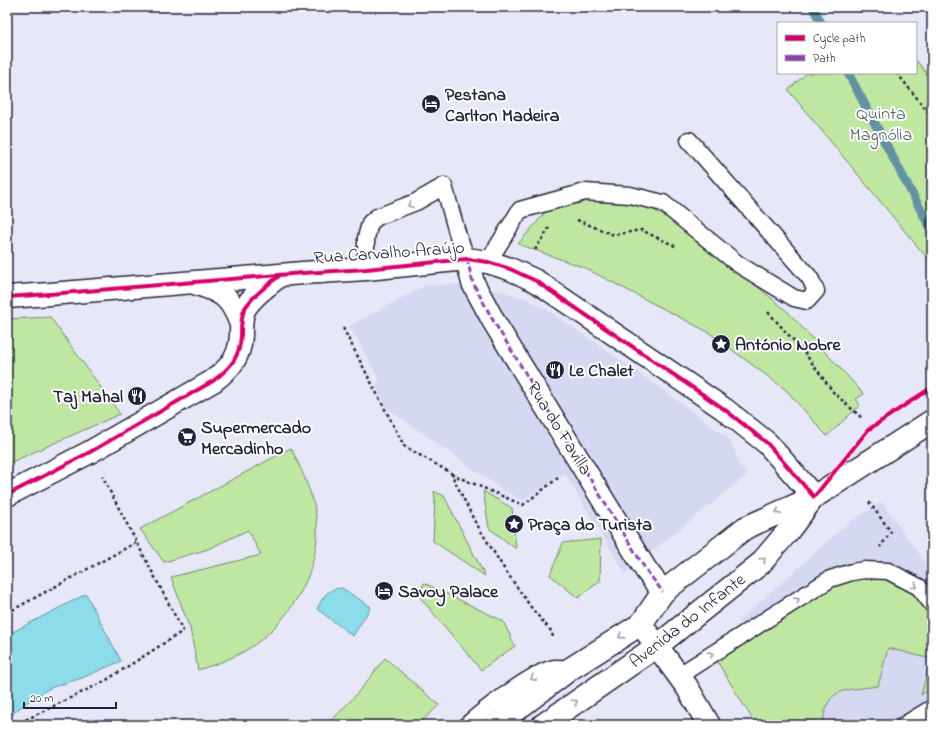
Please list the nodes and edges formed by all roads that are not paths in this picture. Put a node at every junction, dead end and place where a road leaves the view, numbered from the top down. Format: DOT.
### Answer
graph roads {
  1 [pos="689,140"];
  2 [pos="478,260"];
  3 [pos="366,269"];
  4 [pos="279,276"];
  5 [pos="194,283"];
  6 [pos="7,297"];
  7 [pos="241,324"];
  8 [pos="932,421"];
  9 [pos="7,495"];
  10 [pos="814,497"];
  11 [pos="663,592"];
  12 [pos="932,604"];
  13 [pos="641,624"];
  14 [pos="657,646"];
  15 [pos="570,669"];
  16 [pos="678,676"];
  17 [pos="932,708"];
  18 [pos="467,725"];
  19 [pos="496,725"];
  20 [pos="543,725"];
  21 [pos="709,725"];
  22 [pos="904,725"];
  1 -- 2 [label="lane"];
  2 -- 3 [label="street, Rua Carvalho Araújo"];
  2 -- 3 [label="lane, one-way"];
  2 -- 10 [label="street, Rua Carvalho Araújo"];
  2 -- 11 [label="street, Rua do Favilla"];
  3 -- 4 [label="street, Rua Carvalho Araújo"];
  4 -- 5 [label="street, Rua Carvalho Araújo"];
  4 -- 7 [label="street"];
  5 -- 6 [label="street, Rua Carvalho Araújo"];
  5 -- 7 [label="street"];
  7 -- 9 [label="street"];
  8 -- 10 [label="street, Avenida do Infante"];
  10 -- 11 [label="street, Avenida do Infante, one-way"];
  14 -- 10 [label="street, Avenida do Infante, one-way"];
  11 -- 13 [label="street, Avenida do Infante"];
  16 -- 12 [label="lane, one-way"];
  13 -- 14 [label="street"];
  13 -- 15 [label="street, Avenida do Infante, one-way"];
  14 -- 16 [label="street"];
  20 -- 14 [label="street, Avenida do Infante, one-way"];
  15 -- 18 [label="lane, one-way"];
  15 -- 19 [label="street, Avenida do Infante"];
  16 -- 21 [label="street"];
  17 -- 22 [label="lane"];
}
